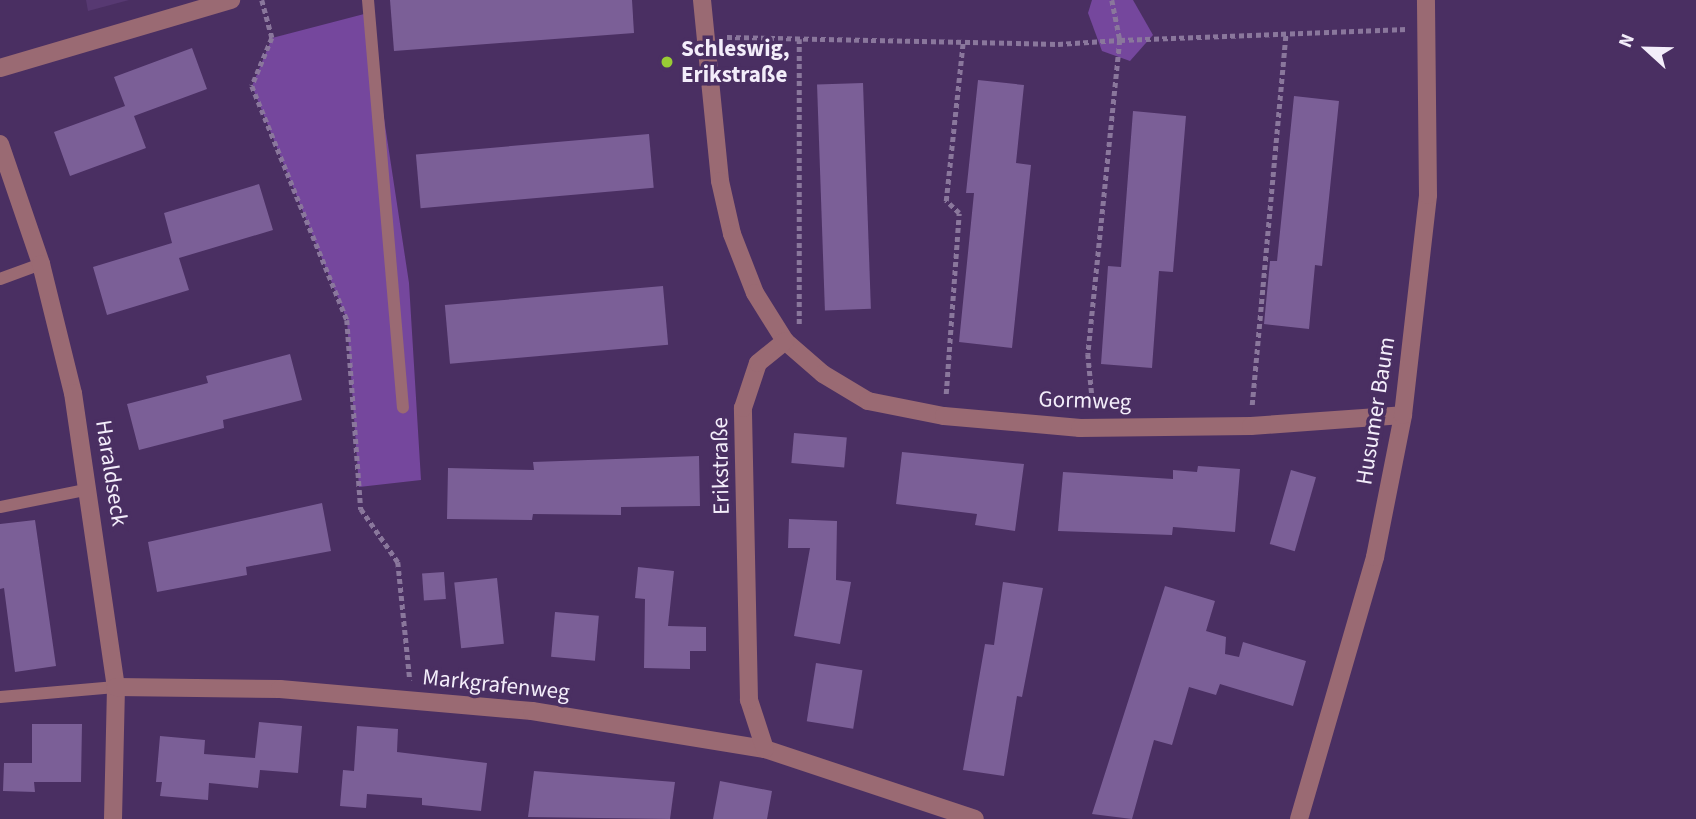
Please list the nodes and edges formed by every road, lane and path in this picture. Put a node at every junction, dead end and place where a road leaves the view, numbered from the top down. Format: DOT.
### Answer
graph roads {
  1 [pos="231,0"];
  2 [pos="262,0"];
  3 [pos="368,0"];
  4 [pos="702,0"];
  5 [pos="1112,0"];
  6 [pos="1426,0"];
  7 [pos="1428,28"];
  8 [pos="1286,34"];
  9 [pos="704,37"];
  10 [pos="799,39"];
  11 [pos="1120,40"];
  12 [pos="963,42"];
  13 [pos="0,68"];
  14 [pos="0,144"];
  15 [pos="41,264"];
  16 [pos="0,279"];
  17 [pos="785,341"];
  18 [pos="403,407"];
  19 [pos="1404,415"];
  20 [pos="944,416"];
  21 [pos="1251,426"];
  22 [pos="1096,428"];
  23 [pos="89,489"];
  24 [pos="0,507"];
  25 [pos="116,687"];
  26 [pos="0,697"];
  27 [pos="412,700"];
  28 [pos="765,750"];
  29 [pos="113,819"];
  30 [pos="975,819"];
  31 [pos="1299,819"];
  1 -- 13 [label="street"];
  2 -- 27 [label="path"];
  3 -- 18 [label="lane"];
  4 -- 9 [label="street"];
  5 -- 11 [label="path"];
  6 -- 7 [label="street, Husumer Baum"];
  7 -- 8 [label="path"];
  7 -- 19 [label="street, Husumer Baum"];
  8 -- 11 [label="path"];
  8 -- 21 [label="path"];
  9 -- 10 [label="path"];
  9 -- 17 [label="street"];
  10 -- 12 [label="path"];
  10 -- 17 [label="path"];
  11 -- 12 [label="path"];
  11 -- 22 [label="path"];
  12 -- 20 [label="path"];
  14 -- 15 [label="street, Haraldseck"];
  15 -- 16 [label="lane"];
  15 -- 23 [label="street, Haraldseck"];
  17 -- 20 [label="street, Gormweg"];
  17 -- 28 [label="street, Erikstraße"];
  19 -- 21 [label="street, Gormweg"];
  19 -- 31 [label="street, Husumer Baum"];
  20 -- 22 [label="street, Gormweg"];
  21 -- 22 [label="street, Gormweg"];
  23 -- 24 [label="lane"];
  23 -- 25 [label="street, Haraldseck"];
  25 -- 26 [label="lane, Markgrafenweg"];
  25 -- 27 [label="street, Markgrafenweg"];
  25 -- 29 [label="street, Haraldseck"];
  27 -- 28 [label="street, Markgrafenweg"];
  28 -- 30 [label="street, Markgrafenweg"];
}
